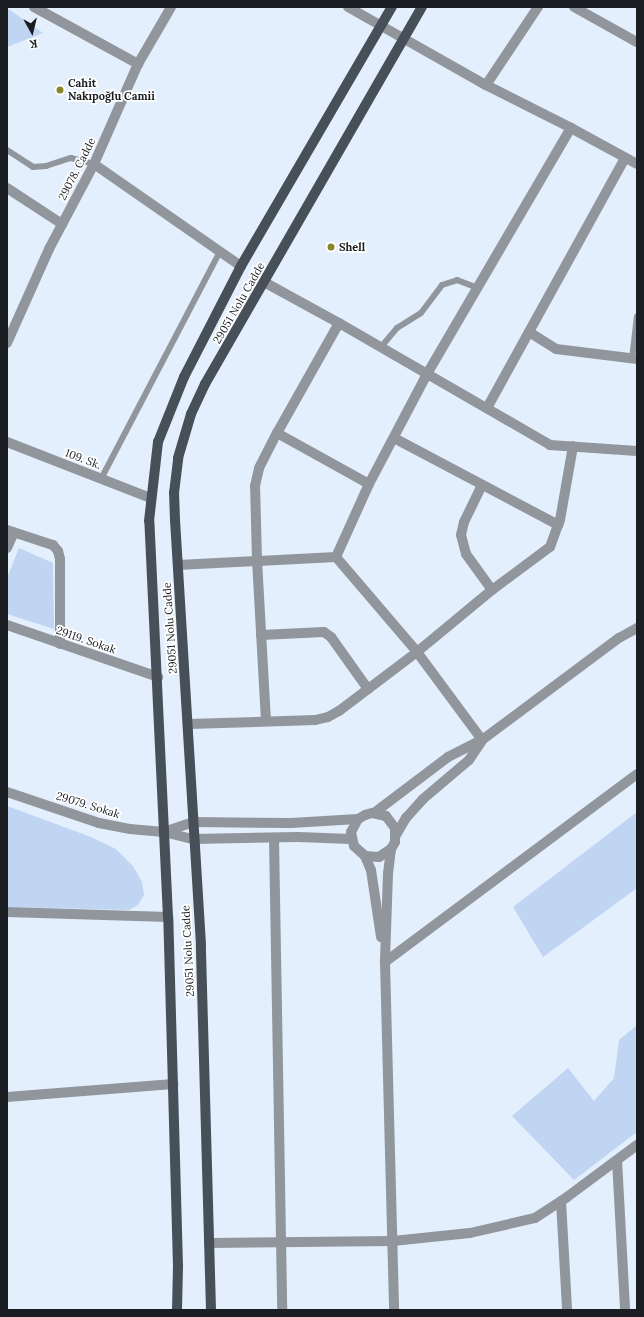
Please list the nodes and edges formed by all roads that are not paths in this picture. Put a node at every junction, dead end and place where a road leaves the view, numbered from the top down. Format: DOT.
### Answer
graph roads {
  1 [pos="171,7"];
  2 [pos="348,7"];
  3 [pos="392,7"];
  4 [pos="422,7"];
  5 [pos="538,7"];
  6 [pos="574,7"];
  7 [pos="38,8"];
  8 [pos="381,27"];
  9 [pos="404,39"];
  10 [pos="637,42"];
  11 [pos="138,64"];
  12 [pos="486,85"];
  13 [pos="571,128"];
  14 [pos="7,150"];
  15 [pos="625,158"];
  16 [pos="94,164"];
  17 [pos="637,164"];
  18 [pos="7,188"];
  19 [pos="62,224"];
  20 [pos="220,251"];
  21 [pos="240,266"];
  22 [pos="264,282"];
  23 [pos="478,288"];
  24 [pos="637,316"];
  25 [pos="339,323"];
  26 [pos="529,332"];
  27 [pos="7,343"];
  28 [pos="381,347"];
  29 [pos="635,359"];
  30 [pos="428,374"];
  31 [pos="487,408"];
  32 [pos="277,433"];
  33 [pos="394,438"];
  34 [pos="7,442"];
  35 [pos="573,446"];
  36 [pos="637,451"];
  37 [pos="101,479"];
  38 [pos="369,484"];
  39 [pos="482,485"];
  40 [pos="151,498"];
  41 [pos="558,525"];
  42 [pos="10,531"];
  43 [pos="7,548"];
  44 [pos="336,557"];
  45 [pos="256,560"];
  46 [pos="178,565"];
  47 [pos="492,590"];
  48 [pos="7,625"];
  49 [pos="637,628"];
  50 [pos="261,635"];
  51 [pos="60,644"];
  52 [pos="417,652"];
  53 [pos="158,677"];
  54 [pos="368,689"];
  55 [pos="266,721"];
  56 [pos="189,724"];
  57 [pos="482,740"];
  58 [pos="637,774"];
  59 [pos="7,792"];
  60 [pos="374,813"];
  61 [pos="358,819"];
  62 [pos="193,822"];
  63 [pos="164,832"];
  64 [pos="396,835"];
  65 [pos="274,838"];
  66 [pos="193,839"];
  67 [pos="351,839"];
  68 [pos="391,848"];
  69 [pos="365,856"];
  70 [pos="7,912"];
  71 [pos="168,917"];
  72 [pos="385,962"];
  73 [pos="173,1084"];
  74 [pos="7,1096"];
  75 [pos="637,1145"];
  76 [pos="616,1160"];
  77 [pos="561,1201"];
  78 [pos="280,1242"];
  79 [pos="393,1242"];
  80 [pos="209,1243"];
  81 [pos="177,1310"];
  82 [pos="211,1310"];
  83 [pos="282,1310"];
  84 [pos="394,1310"];
  85 [pos="566,1310"];
  86 [pos="626,1310"];
  1 -- 11 [label="street, 29078. Cadde"];
  2 -- 8 [label="street"];
  3 -- 8 [label="main road, 29051 Nolu Cadde"];
  4 -- 9 [label="main road, 29051 Nolu Cadde"];
  5 -- 12 [label="street"];
  6 -- 10 [label="street"];
  7 -- 11 [label="street"];
  8 -- 9 [label="street"];
  8 -- 21 [label="main road, 29051 Nolu Cadde"];
  9 -- 12 [label="street"];
  9 -- 22 [label="main road, 29051 Nolu Cadde"];
  11 -- 16 [label="street, 29078. Cadde"];
  12 -- 13 [label="street"];
  13 -- 15 [label="street"];
  13 -- 23 [label="street"];
  14 -- 16 [label="lane"];
  15 -- 17 [label="street"];
  15 -- 26 [label="street"];
  16 -- 19 [label="street, 29078. Cadde"];
  16 -- 20 [label="street"];
  18 -- 19 [label="street"];
  19 -- 27 [label="street, 29078. Cadde"];
  20 -- 21 [label="street"];
  20 -- 37 [label="lane"];
  21 -- 40 [label="main road, 29051 Nolu Cadde"];
  22 -- 25 [label="street"];
  22 -- 46 [label="main road, 29051 Nolu Cadde"];
  23 -- 28 [label="lane"];
  23 -- 30 [label="street"];
  24 -- 29 [label="lane"];
  25 -- 28 [label="street"];
  25 -- 32 [label="street"];
  26 -- 29 [label="street"];
  26 -- 31 [label="street"];
  28 -- 30 [label="street"];
  30 -- 31 [label="street"];
  30 -- 33 [label="street"];
  31 -- 35 [label="street"];
  32 -- 38 [label="street"];
  32 -- 45 [label="street"];
  33 -- 38 [label="street"];
  33 -- 39 [label="street"];
  34 -- 37 [label="street, 109. Sk."];
  35 -- 36 [label="street"];
  35 -- 41 [label="street"];
  37 -- 40 [label="street, 109. Sk."];
  38 -- 44 [label="street"];
  39 -- 41 [label="street"];
  39 -- 47 [label="street"];
  40 -- 53 [label="main road, 29051 Nolu Cadde"];
  41 -- 47 [label="street"];
  42 -- 43 [label="street"];
  42 -- 51 [label="street"];
  44 -- 45 [label="street"];
  44 -- 52 [label="street"];
  45 -- 46 [label="street"];
  45 -- 50 [label="street"];
  46 -- 56 [label="main road, 29051 Nolu Cadde"];
  47 -- 52 [label="street"];
  48 -- 51 [label="street, 29119. Sokak"];
  49 -- 57 [label="street"];
  50 -- 54 [label="street"];
  50 -- 55 [label="street"];
  51 -- 53 [label="street, 29119. Sokak"];
  52 -- 54 [label="street"];
  52 -- 57 [label="street"];
  53 -- 63 [label="main road, 29051 Nolu Cadde"];
  54 -- 55 [label="street"];
  55 -- 56 [label="street"];
  56 -- 62 [label="main road, 29051 Nolu Cadde"];
  57 -- 60 [label="street"];
  57 -- 64 [label="street"];
  58 -- 72 [label="street"];
  59 -- 63 [label="street, 29079. Sokak"];
  60 -- 61 [label="street"];
  60 -- 64 [label="street"];
  61 -- 62 [label="street"];
  61 -- 67 [label="street"];
  62 -- 63 [label="street"];
  62 -- 66 [label="main road, 29051 Nolu Cadde"];
  63 -- 66 [label="street"];
  63 -- 71 [label="main road, 29051 Nolu Cadde"];
  64 -- 68 [label="street"];
  65 -- 66 [label="street"];
  65 -- 67 [label="street"];
  65 -- 78 [label="street"];
  66 -- 80 [label="main road, 29051 Nolu Cadde"];
  67 -- 69 [label="street"];
  68 -- 69 [label="street"];
  68 -- 72 [label="street"];
  69 -- 72 [label="street"];
  70 -- 71 [label="street"];
  71 -- 73 [label="main road, 29051 Nolu Cadde"];
  72 -- 79 [label="street"];
  73 -- 74 [label="street"];
  73 -- 81 [label="main road, 29051 Nolu Cadde"];
  75 -- 76 [label="street"];
  76 -- 77 [label="street"];
  76 -- 86 [label="street"];
  77 -- 79 [label="street"];
  77 -- 85 [label="street"];
  78 -- 79 [label="street"];
  78 -- 80 [label="street"];
  78 -- 83 [label="street"];
  79 -- 84 [label="street"];
  80 -- 82 [label="main road, 29051 Nolu Cadde"];
}
